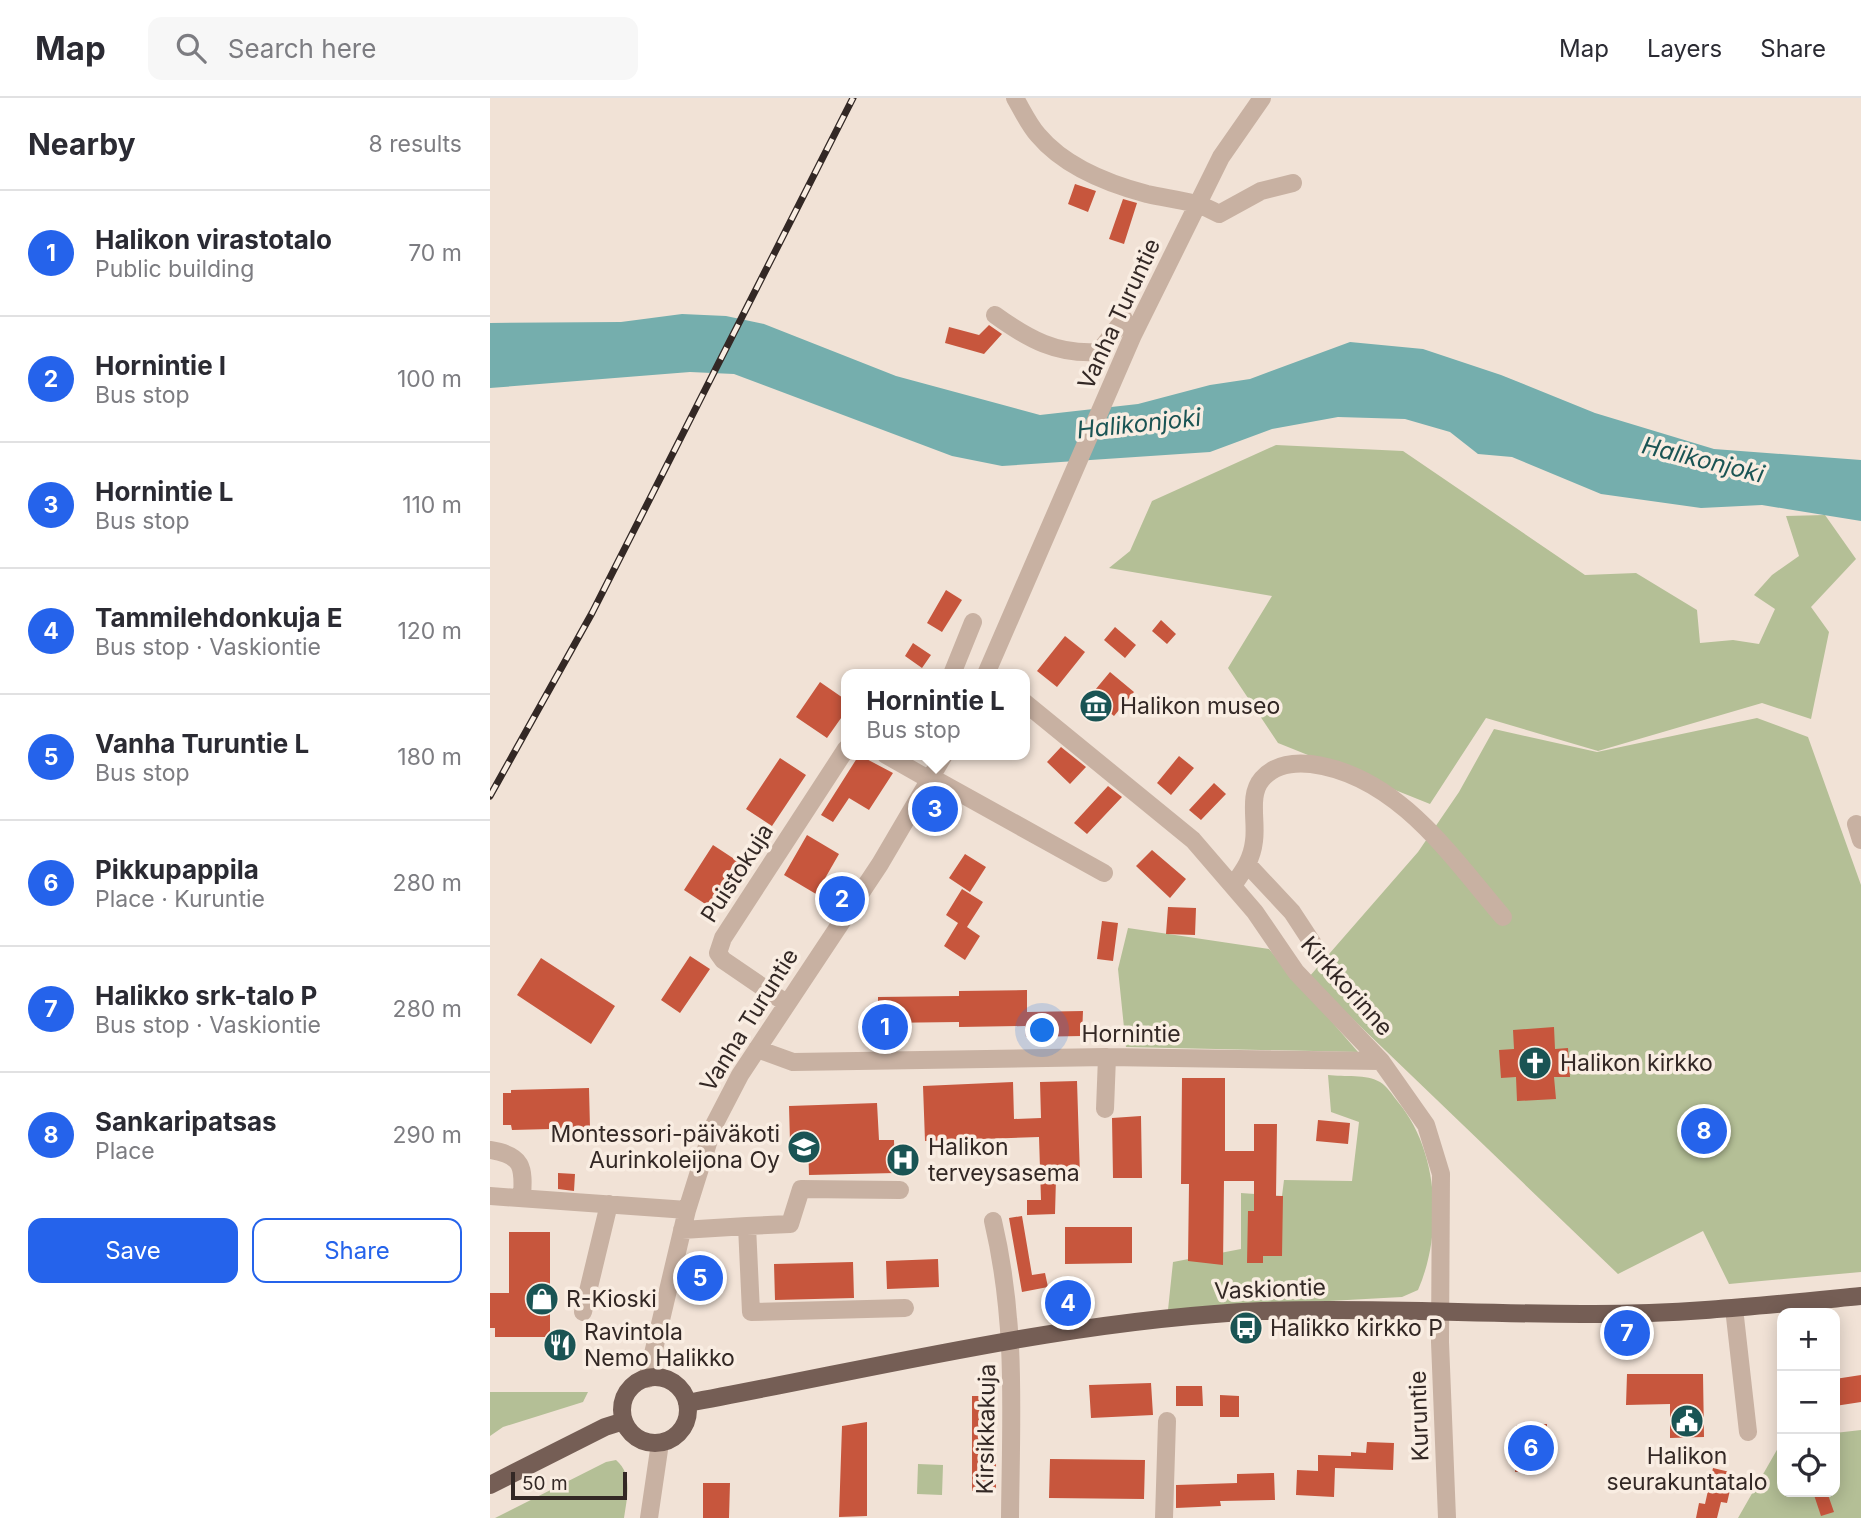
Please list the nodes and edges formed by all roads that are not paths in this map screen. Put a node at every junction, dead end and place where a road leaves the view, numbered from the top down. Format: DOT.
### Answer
graph roads {
  1 [pos="1015,98"];
  2 [pos="1262,98"];
  3 [pos="1293,183"];
  4 [pos="1199,202"];
  5 [pos="995,315"];
  6 [pos="1129,327"];
  7 [pos="973,622"];
  8 [pos="954,669"];
  9 [pos="988,669"];
  10 [pos="1030,707"];
  11 [pos="841,757"];
  12 [pos="906,760"];
  13 [pos="941,760"];
  14 [pos="931,778"];
  15 [pos="1248,865"];
  16 [pos="1104,873"];
  17 [pos="1234,884"];
  18 [pos="1292,912"];
  19 [pos="1503,917"];
  20 [pos="1265,926"];
  21 [pos="1315,947"];
  22 [pos="786,1003"];
  23 [pos="757,1049"];
  24 [pos="1108,1057"];
  25 [pos="1381,1061"];
  26 [pos="1105,1110"];
  27 [pos="490,1152"];
  28 [pos="900,1190"];
  29 [pos="490,1196"];
  30 [pos="522,1197"];
  31 [pos="609,1204"];
  32 [pos="687,1210"];
  33 [pos="993,1221"];
  34 [pos="747,1226"];
  35 [pos="682,1230"];
  36 [pos="1861,1296"];
  37 [pos="905,1308"];
  38 [pos="1734,1308"];
  39 [pos="583,1312"];
  40 [pos="1441,1312"];
  41 [pos="1012,1340"];
  42 [pos="647,1379"];
  43 [pos="687,1403"];
  44 [pos="624,1421"];
  45 [pos="1167,1421"];
  46 [pos="1748,1432"];
  47 [pos="660,1443"];
  48 [pos="490,1485"];
  49 [pos="649,1518"];
  50 [pos="1010,1518"];
  51 [pos="1164,1518"];
  52 [pos="1447,1518"];
  1 -- 4 [label="street"];
  2 -- 4 [label="street, Vanha Turuntie"];
  3 -- 4 [label="street"];
  4 -- 6 [label="street, Vanha Turuntie"];
  5 -- 6 [label="street"];
  6 -- 9 [label="street, Vanha Turuntie"];
  7 -- 8 [label="street"];
  10 -- 17 [label="street, Kirkkorinne"];
  11 -- 22 [label="street, Puistokuja"];
  12 -- 14 [label="street"];
  13 -- 14 [label="street, Vanha Turuntie"];
  14 -- 16 [label="street"];
  14 -- 22 [label="street, Vanha Turuntie"];
  15 -- 17 [label="street"];
  15 -- 18 [label="street"];
  15 -- 19 [label="street"];
  17 -- 20 [label="street, Kirkkorinne"];
  18 -- 20 [label="street"];
  18 -- 21 [label="street"];
  20 -- 25 [label="street, Kirkkorinne"];
  22 -- 23 [label="street, Vanha Turuntie"];
  23 -- 24 [label="street, Hornintie"];
  23 -- 32 [label="street, Vanha Turuntie"];
  24 -- 25 [label="street, Hornintie"];
  24 -- 26 [label="street"];
  25 -- 40 [label="street, Kirkkorinne"];
  27 -- 30 [label="street"];
  28 -- 34 [label="street"];
  29 -- 30 [label="street"];
  30 -- 31 [label="street"];
  31 -- 32 [label="street"];
  31 -- 39 [label="street"];
  32 -- 35 [label="street, Vanha Turuntie"];
  33 -- 41 [label="street, Kirsikkakuja"];
  34 -- 35 [label="street"];
  34 -- 37 [label="street"];
  35 -- 42 [label="street, Vanha Turuntie"];
  36 -- 38 [label="main road, Vaskiontie"];
  38 -- 40 [label="main road, Vaskiontie"];
  38 -- 46 [label="street"];
  40 -- 41 [label="main road, Vaskiontie"];
  40 -- 52 [label="street, Kuruntie"];
  41 -- 43 [label="main road, Vaskiontie"];
  41 -- 50 [label="street, Kirsikkakuja"];
  42 -- 43 [label="main road"];
  42 -- 44 [label="main road"];
  43 -- 47 [label="main road"];
  44 -- 47 [label="main road"];
  44 -- 48 [label="main road"];
  45 -- 51 [label="street"];
  47 -- 49 [label="street"];
}
